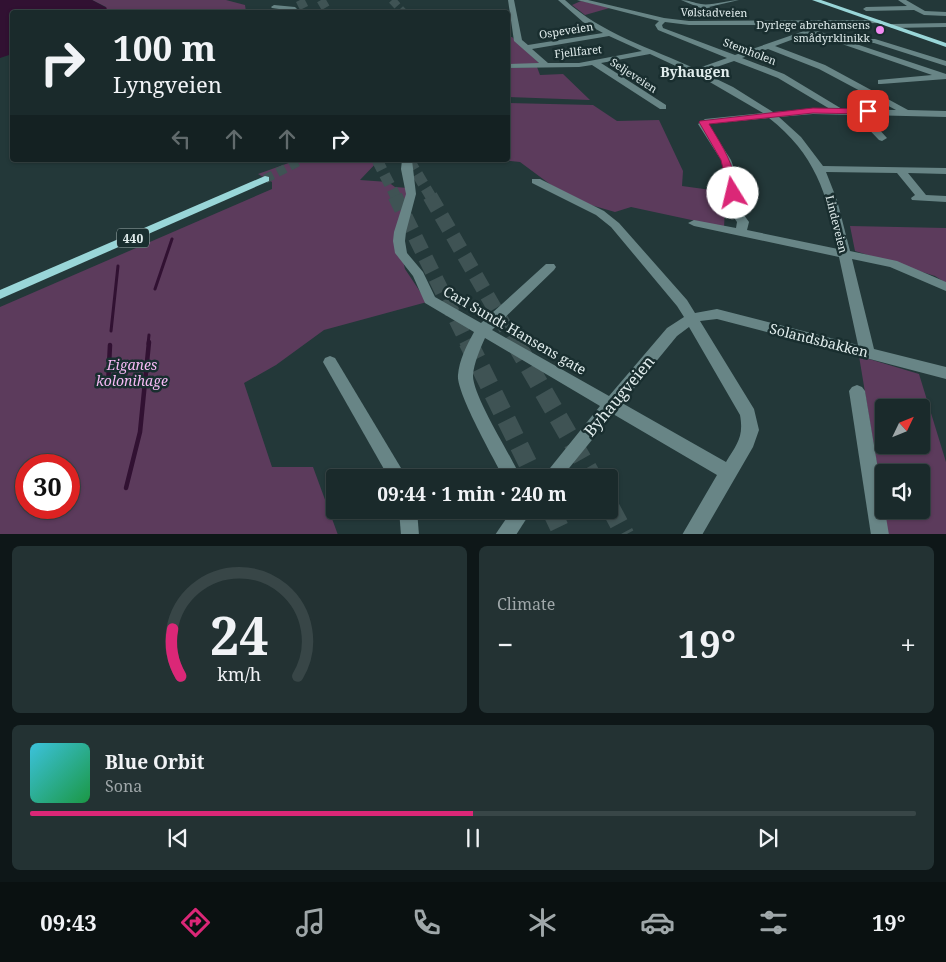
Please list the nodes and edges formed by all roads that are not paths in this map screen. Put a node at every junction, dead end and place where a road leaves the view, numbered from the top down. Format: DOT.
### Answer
graph roads {
  1 [pos="278,0"];
  2 [pos="511,0"];
  3 [pos="561,0"];
  4 [pos="580,0"];
  5 [pos="684,0"];
  6 [pos="736,0"];
  7 [pos="815,0"];
  8 [pos="901,0"];
  9 [pos="274,7"];
  10 [pos="702,7"];
  11 [pos="913,8"];
  12 [pos="866,9"];
  13 [pos="270,10"];
  14 [pos="295,10"];
  15 [pos="710,11"];
  16 [pos="946,14"];
  17 [pos="664,20"];
  18 [pos="789,21"];
  19 [pos="880,22"];
  20 [pos="892,26"];
  21 [pos="946,26"];
  22 [pos="810,31"];
  23 [pos="611,34"];
  24 [pos="839,42"];
  25 [pos="946,45"];
  26 [pos="768,46"];
  27 [pos="525,48"];
  28 [pos="650,52"];
  29 [pos="735,57"];
  30 [pos="593,62"];
  31 [pos="946,64"];
  32 [pos="510,66"];
  33 [pos="547,66"];
  34 [pos="695,72"];
  35 [pos="944,75"];
  36 [pos="881,82"];
  37 [pos="663,107"];
  38 [pos="838,110"];
  39 [pos="857,111"];
  40 [pos="906,113"];
  41 [pos="941,114"];
  42 [pos="769,115"];
  43 [pos="946,123"];
  44 [pos="882,138"];
  45 [pos="407,162"];
  46 [pos="819,168"];
  47 [pos="900,170"];
  48 [pos="946,171"];
  49 [pos="265,179"];
  50 [pos="536,181"];
  51 [pos="946,199"];
  52 [pos="694,223"];
  53 [pos="741,233"];
  54 [pos="845,254"];
  55 [pos="550,267"];
  56 [pos="946,287"];
  57 [pos="0,295"];
  58 [pos="692,318"];
  59 [pos="482,331"];
  60 [pos="867,352"];
  61 [pos="330,362"];
  62 [pos="946,373"];
  63 [pos="856,391"];
  64 [pos="612,404"];
  65 [pos="394,469"];
  66 [pos="508,469"];
  67 [pos="558,469"];
  68 [pos="727,472"];
  69 [pos="409,519"];
  70 [pos="516,519"];
  71 [pos="410,534"];
  72 [pos="504,534"];
  73 [pos="691,534"];
  74 [pos="880,534"];
  1 -- 9 [label="street"];
  2 -- 27 [label="street"];
  3 -- 23 [label="street, Lindeveien"];
  4 -- 17 [label="street, Vølstadveien"];
  5 -- 10 [label="street"];
  6 -- 10 [label="street"];
  7 -- 19 [label="main road"];
  8 -- 11 [label="street"];
  9 -- 13 [label="street"];
  9 -- 14 [label="street"];
  10 -- 15 [label="street"];
  11 -- 12 [label="street"];
  11 -- 16 [label="street"];
  17 -- 18 [label="street, Vølstadveien"];
  17 -- 29 [label="street, Stemholen"];
  18 -- 19 [label="street, Vølstadveien"];
  18 -- 22 [label="street"];
  19 -- 20 [label="main road"];
  20 -- 21 [label="street"];
  20 -- 25 [label="main road"];
  22 -- 24 [label="street"];
  22 -- 26 [label="street"];
  23 -- 27 [label="street, Ospeveien"];
  23 -- 28 [label="street, Lindeveien"];
  24 -- 31 [label="street"];
  24 -- 35 [label="street"];
  26 -- 29 [label="street"];
  26 -- 40 [label="street"];
  27 -- 33 [label="street"];
  28 -- 30 [label="street, Fjellfaret"];
  28 -- 34 [label="street, Lindeveien"];
  29 -- 34 [label="street"];
  29 -- 38 [label="street, Stemholen"];
  30 -- 33 [label="street, Fjellfaret"];
  30 -- 37 [label="street, Seljeveien"];
  32 -- 33 [label="street, Fjellfaret"];
  34 -- 42 [label="street, Lindeveien"];
  35 -- 36 [label="street"];
  38 -- 39 [label="street"];
  38 -- 42 [label="street"];
  39 -- 40 [label="street"];
  39 -- 44 [label="street"];
  40 -- 41 [label="street"];
  41 -- 43 [label="street"];
  42 -- 46 [label="street, Lindeveien"];
  42 -- 53 [label="street"];
  45 -- 59 [label="street, Carl Sundt Hansens gate"];
  46 -- 47 [label="street"];
  46 -- 54 [label="street, Lindeveien"];
  47 -- 48 [label="street"];
  47 -- 51 [label="street"];
  49 -- 57 [label="main road, 440"];
  50 -- 58 [label="street"];
  52 -- 53 [label="street"];
  53 -- 54 [label="street"];
  54 -- 56 [label="street"];
  54 -- 60 [label="street, Lindeveien"];
  55 -- 59 [label="street"];
  58 -- 60 [label="street, Solandsbakken"];
  58 -- 64 [label="street, Byhaugveien"];
  58 -- 68 [label="street"];
  59 -- 64 [label="street, Carl Sundt Hansens gate"];
  59 -- 66 [label="street"];
  60 -- 62 [label="street, Solandsbakken"];
  61 -- 65 [label="street"];
  63 -- 74 [label="street"];
  64 -- 67 [label="street, Byhaugveien"];
  64 -- 68 [label="street, Carl Sundt Hansens gate"];
  68 -- 73 [label="street"];
  69 -- 71 [label="street"];
  70 -- 72 [label="street"];
}
